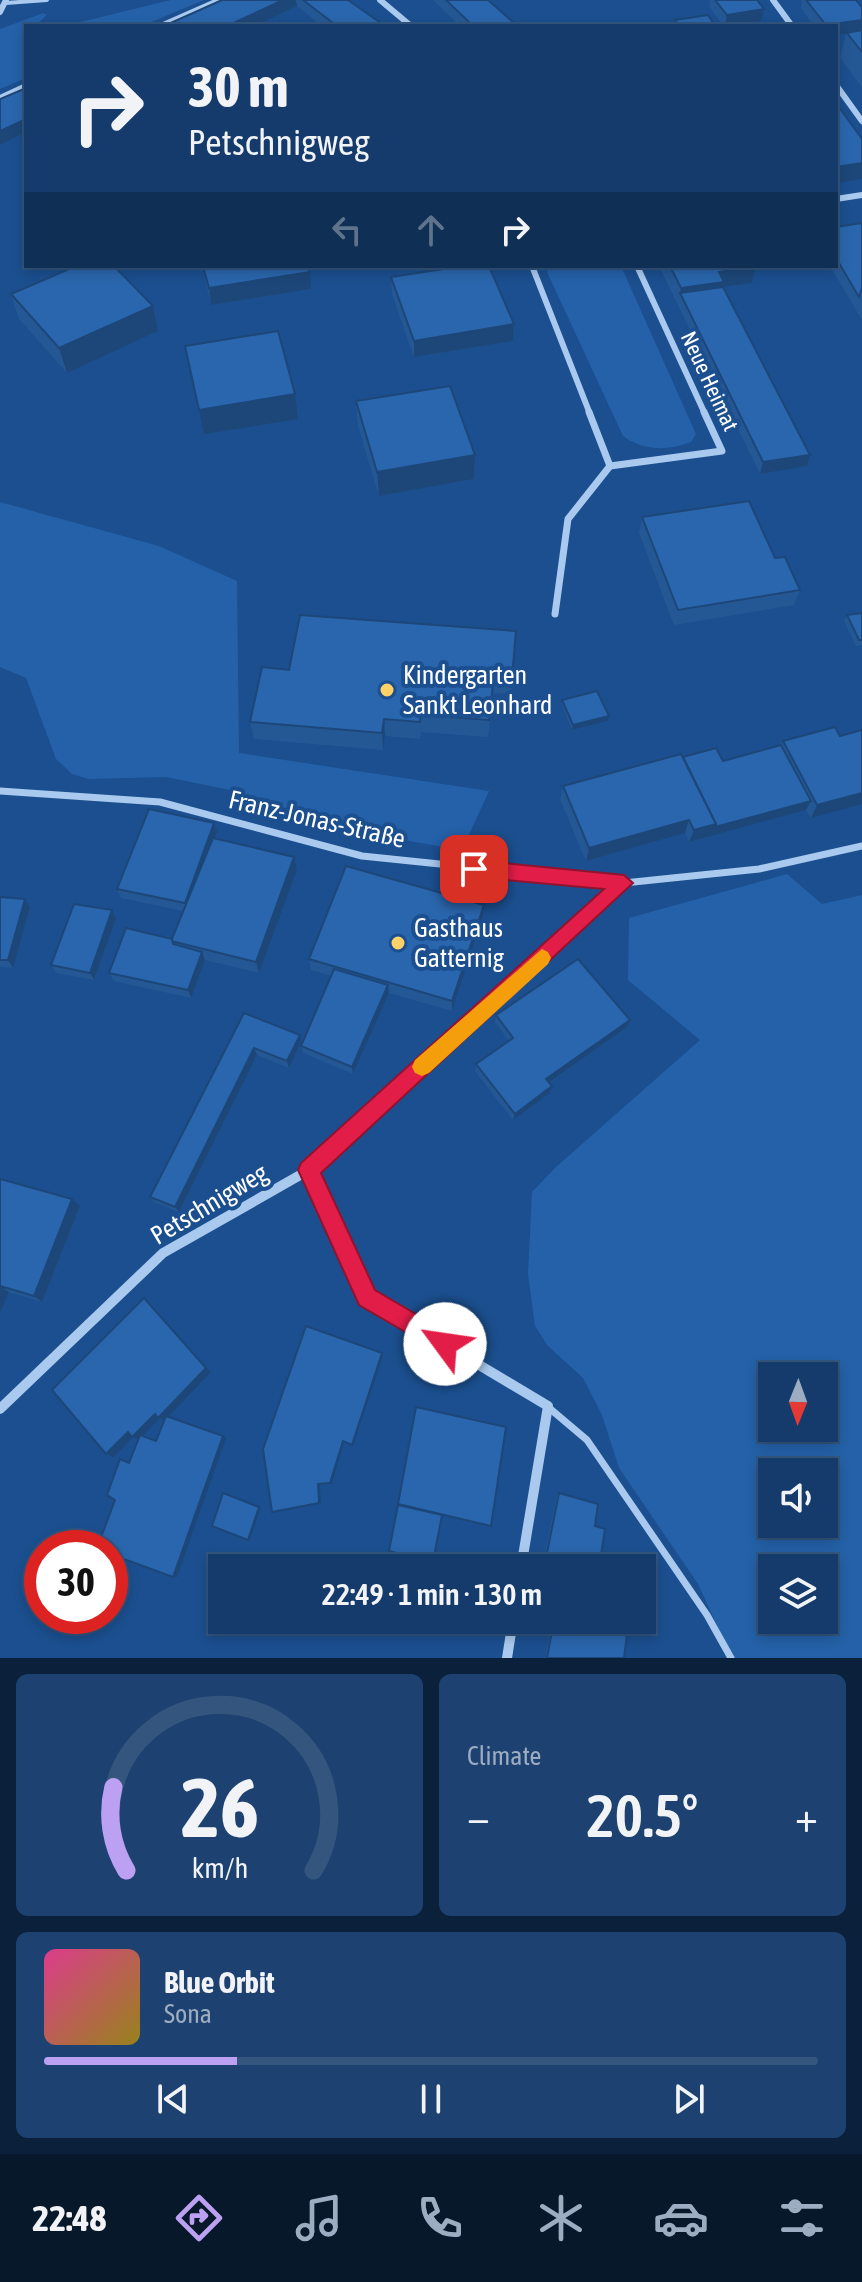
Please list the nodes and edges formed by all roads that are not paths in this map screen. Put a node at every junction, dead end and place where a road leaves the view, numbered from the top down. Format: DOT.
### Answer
graph roads {
  1 [pos="47,0"];
  2 [pos="220,0"];
  3 [pos="380,0"];
  4 [pos="773,0"];
  5 [pos="6,1"];
  6 [pos="0,12"];
  7 [pos="166,24"];
  8 [pos="409,24"];
  9 [pos="791,24"];
  10 [pos="24,87"];
  11 [pos="838,88"];
  12 [pos="0,98"];
  13 [pos="862,121"];
  14 [pos="862,195"];
  15 [pos="838,199"];
  16 [pos="533,268"];
  17 [pos="638,268"];
  18 [pos="610,466"];
  19 [pos="555,614"];
  20 [pos="0,791"];
  21 [pos="862,846"];
  22 [pos="624,883"];
  23 [pos="309,1170"];
  24 [pos="548,1406"];
  25 [pos="0,1409"];
  26 [pos="523,1554"];
  27 [pos="511,1634"];
  28 [pos="507,1658"];
  29 [pos="731,1658"];
  1 -- 5 [label="lane"];
  2 -- 7 [label="street"];
  3 -- 8 [label="street"];
  4 -- 9 [label="street"];
  5 -- 6 [label="street"];
  10 -- 12 [label="street"];
  11 -- 13 [label="street"];
  14 -- 15 [label="street"];
  16 -- 18 [label="street"];
  17 -- 18 [label="street, Neue Heimat"];
  18 -- 19 [label="street"];
  20 -- 22 [label="street, Franz-Jonas-Straße"];
  21 -- 22 [label="street, Franz-Jonas-Straße"];
  22 -- 23 [label="street, Petschnigweg"];
  23 -- 24 [label="street"];
  23 -- 25 [label="street, Petschnigweg"];
  24 -- 26 [label="street"];
  24 -- 29 [label="lane"];
  27 -- 28 [label="street"];
}
